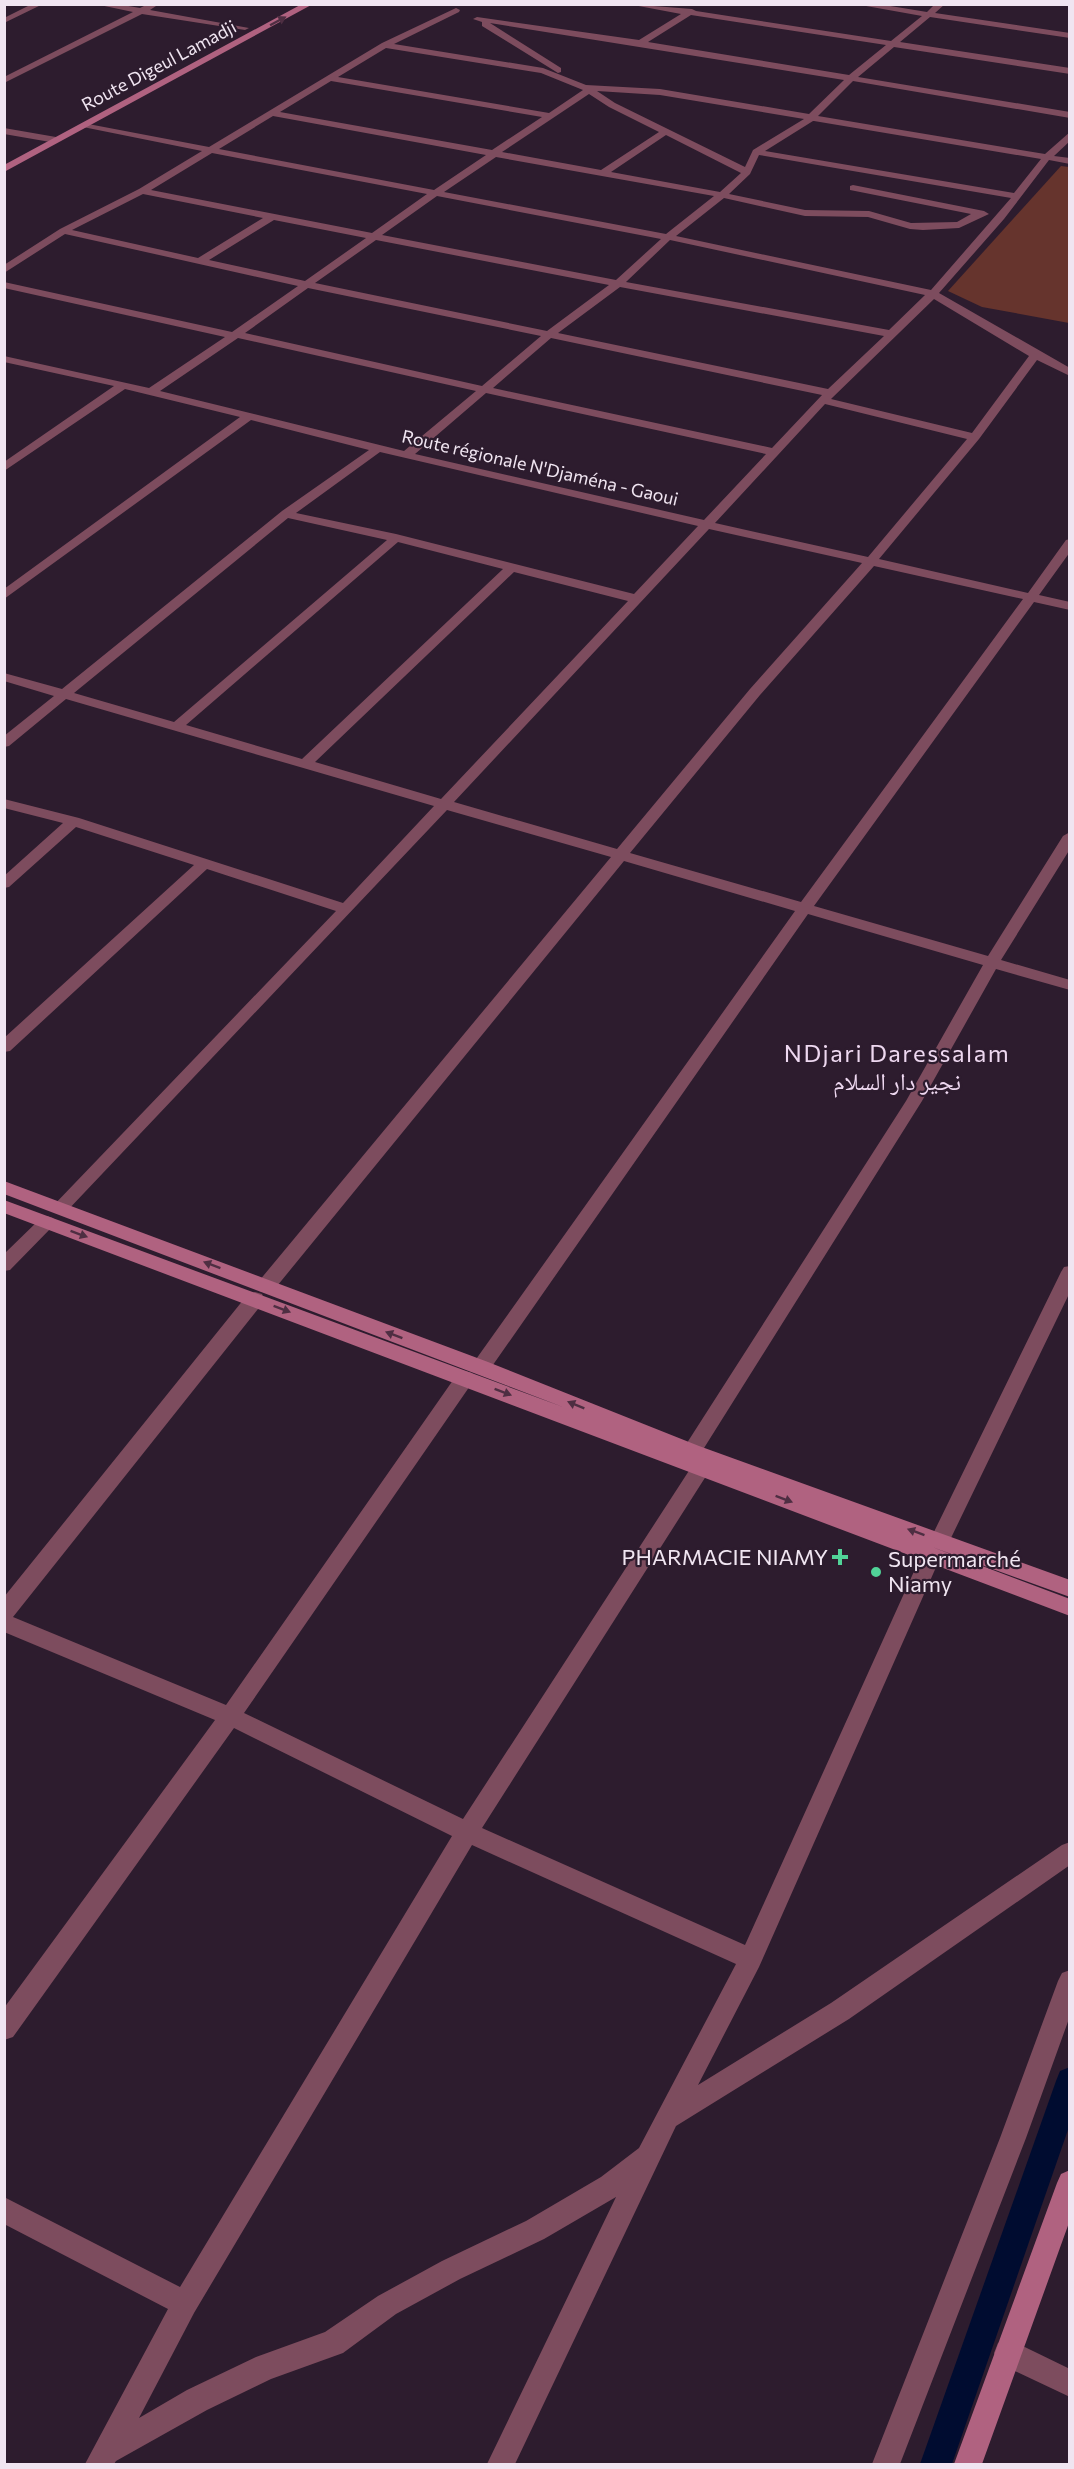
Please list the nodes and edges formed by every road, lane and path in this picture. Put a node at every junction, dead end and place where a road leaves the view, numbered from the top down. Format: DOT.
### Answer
graph roads {
  1 [pos="39,4"];
  2 [pos="99,4"];
  3 [pos="155,4"];
  4 [pos="288,4"];
  5 [pos="309,4"];
  6 [pos="632,4"];
  7 [pos="702,4"];
  8 [pos="859,4"];
  9 [pos="941,4"];
  10 [pos="452,8"];
  11 [pos="142,11"];
  12 [pos="689,13"];
  13 [pos="929,15"];
  14 [pos="477,19"];
  15 [pos="4,21"];
  16 [pos="245,28"];
  17 [pos="1070,36"];
  18 [pos="640,44"];
  19 [pos="385,45"];
  20 [pos="893,45"];
  21 [pos="1070,71"];
  22 [pos="330,78"];
  23 [pos="850,79"];
  24 [pos="4,81"];
  25 [pos="587,89"];
  26 [pos="271,113"];
  27 [pos="1070,115"];
  28 [pos="551,117"];
  29 [pos="810,119"];
  30 [pos="82,126"];
  31 [pos="4,130"];
  32 [pos="665,132"];
  33 [pos="1070,135"];
  34 [pos="56,140"];
  35 [pos="210,150"];
  36 [pos="756,152"];
  37 [pos="494,153"];
  38 [pos="1046,158"];
  39 [pos="1070,162"];
  40 [pos="4,164"];
  41 [pos="4,169"];
  42 [pos="747,172"];
  43 [pos="602,174"];
  44 [pos="853,188"];
  45 [pos="142,191"];
  46 [pos="435,193"];
  47 [pos="722,195"];
  48 [pos="1016,196"];
  49 [pos="979,214"];
  50 [pos="273,216"];
  51 [pos="1001,217"];
  52 [pos="63,231"];
  53 [pos="375,236"];
  54 [pos="668,237"];
  55 [pos="198,262"];
  56 [pos="4,270"];
  57 [pos="305,284"];
  58 [pos="618,284"];
  59 [pos="4,285"];
  60 [pos="933,294"];
  61 [pos="550,334"];
  62 [pos="892,334"];
  63 [pos="235,335"];
  64 [pos="1035,356"];
  65 [pos="7,362"];
  66 [pos="1070,373"];
  67 [pos="124,385"];
  68 [pos="482,390"];
  69 [pos="150,392"];
  70 [pos="827,397"];
  71 [pos="249,416"];
  72 [pos="975,437"];
  73 [pos="379,448"];
  74 [pos="774,452"];
  75 [pos="406,455"];
  76 [pos="4,468"];
  77 [pos="286,514"];
  78 [pos="708,525"];
  79 [pos="396,538"];
  80 [pos="1070,543"];
  81 [pos="871,561"];
  82 [pos="512,567"];
  83 [pos="4,595"];
  84 [pos="1031,597"];
  85 [pos="637,599"];
  86 [pos="1070,606"];
  87 [pos="4,677"];
  88 [pos="64,694"];
  89 [pos="176,727"];
  90 [pos="4,743"];
  91 [pos="304,765"];
  92 [pos="4,803"];
  93 [pos="444,804"];
  94 [pos="74,822"];
  95 [pos="1070,836"];
  96 [pos="620,855"];
  97 [pos="205,863"];
  98 [pos="4,884"];
  99 [pos="805,908"];
  100 [pos="346,909"];
  101 [pos="992,962"];
  102 [pos="1070,985"];
  103 [pos="4,1047"];
  104 [pos="4,1187"];
  105 [pos="4,1206"];
  106 [pos="54,1215"];
  107 [pos="4,1265"];
  108 [pos="1070,1272"];
  109 [pos="260,1292"];
  110 [pos="473,1372"];
  111 [pos="696,1459"];
  112 [pos="936,1548"];
  113 [pos="1070,1589"];
  114 [pos="1070,1608"];
  115 [pos="4,1613"];
  116 [pos="4,1623"];
  117 [pos="230,1716"];
  118 [pos="467,1832"];
  119 [pos="1070,1852"];
  120 [pos="751,1959"];
  121 [pos="1070,1981"];
  122 [pos="4,2029"];
  123 [pos="667,2118"];
  124 [pos="649,2156"];
  125 [pos="1070,2183"];
  126 [pos="4,2210"];
  127 [pos="185,2304"];
  128 [pos="1008,2353"];
  129 [pos="1070,2384"];
  130 [pos="103,2458"];
  131 [pos="501,2464"];
  132 [pos="886,2464"];
  133 [pos="968,2464"];
  1 -- 15 [label="street"];
  2 -- 11 [label="street"];
  3 -- 11 [label="street"];
  4 -- 16 [label="main road, Route Digeul Lamadji"];
  30 -- 5 [label="main road, Route Digeul Lamadji, one-way"];
  6 -- 12 [label="street"];
  7 -- 12 [label="street"];
  8 -- 13 [label="street"];
  9 -- 13 [label="street"];
  10 -- 14 [label="street"];
  10 -- 19 [label="street"];
  11 -- 16 [label="street"];
  11 -- 24 [label="street"];
  12 -- 18 [label="street"];
  12 -- 20 [label="street"];
  13 -- 17 [label="street"];
  13 -- 20 [label="street"];
  14 -- 18 [label="street"];
  14 -- 25 [label="street"];
  16 -- 34 [label="main road, Route Digeul Lamadji"];
  18 -- 23 [label="street"];
  19 -- 22 [label="street"];
  19 -- 25 [label="street"];
  20 -- 21 [label="street"];
  20 -- 23 [label="street"];
  22 -- 26 [label="street"];
  22 -- 28 [label="street"];
  23 -- 27 [label="street"];
  23 -- 29 [label="street"];
  25 -- 28 [label="street"];
  25 -- 29 [label="street"];
  25 -- 32 [label="street"];
  26 -- 35 [label="street"];
  26 -- 37 [label="street"];
  28 -- 37 [label="street"];
  29 -- 36 [label="street"];
  29 -- 38 [label="street"];
  30 -- 34 [label="main road, Route Digeul Lamadji"];
  30 -- 35 [label="street"];
  31 -- 34 [label="street"];
  32 -- 42 [label="street"];
  32 -- 43 [label="street"];
  33 -- 38 [label="street"];
  34 -- 40 [label="main road, Route Digeul Lamadji"];
  34 -- 41 [label="main road, Route Digeul Lamadji"];
  35 -- 45 [label="street"];
  35 -- 46 [label="street"];
  36 -- 42 [label="street"];
  36 -- 48 [label="street"];
  37 -- 43 [label="street"];
  37 -- 46 [label="street"];
  38 -- 39 [label="street"];
  38 -- 48 [label="street"];
  42 -- 47 [label="street"];
  43 -- 47 [label="street"];
  44 -- 49 [label="street"];
  45 -- 50 [label="street"];
  45 -- 52 [label="street"];
  46 -- 53 [label="street"];
  46 -- 54 [label="street"];
  47 -- 49 [label="street"];
  47 -- 54 [label="street"];
  48 -- 51 [label="street"];
  49 -- 51 [label="street"];
  50 -- 53 [label="street"];
  50 -- 55 [label="street"];
  51 -- 60 [label="street"];
  52 -- 55 [label="street"];
  52 -- 56 [label="street"];
  53 -- 57 [label="street"];
  53 -- 58 [label="street"];
  54 -- 58 [label="street"];
  54 -- 60 [label="street"];
  55 -- 57 [label="street"];
  57 -- 61 [label="street"];
  57 -- 63 [label="street"];
  58 -- 61 [label="street"];
  58 -- 62 [label="street"];
  59 -- 63 [label="street"];
  60 -- 62 [label="street"];
  60 -- 64 [label="street"];
  61 -- 68 [label="street"];
  61 -- 70 [label="street"];
  62 -- 70 [label="street"];
  63 -- 68 [label="street"];
  63 -- 69 [label="street"];
  64 -- 66 [label="street"];
  64 -- 72 [label="street"];
  65 -- 67 [label="street, Route régionale N'Djaména - Gaoui"];
  67 -- 69 [label="street, Route régionale N'Djaména - Gaoui"];
  67 -- 76 [label="street"];
  68 -- 74 [label="street"];
  68 -- 75 [label="street"];
  69 -- 71 [label="street, Route régionale N'Djaména - Gaoui"];
  70 -- 72 [label="street"];
  70 -- 74 [label="street"];
  71 -- 73 [label="street, Route régionale N'Djaména - Gaoui"];
  71 -- 83 [label="street"];
  72 -- 81 [label="street"];
  73 -- 75 [label="street, Route régionale N'Djaména - Gaoui"];
  73 -- 77 [label="street"];
  74 -- 78 [label="street"];
  75 -- 78 [label="street, Route régionale N'Djaména - Gaoui"];
  77 -- 79 [label="street"];
  77 -- 88 [label="street"];
  78 -- 81 [label="street, Route régionale N'Djaména - Gaoui"];
  78 -- 85 [label="street"];
  79 -- 82 [label="street"];
  79 -- 89 [label="street"];
  80 -- 84 [label="street"];
  81 -- 84 [label="street, Route régionale N'Djaména - Gaoui"];
  81 -- 96 [label="street"];
  82 -- 85 [label="street"];
  82 -- 91 [label="street"];
  84 -- 86 [label="street, Route régionale N'Djaména - Gaoui"];
  84 -- 99 [label="street"];
  85 -- 93 [label="street"];
  87 -- 88 [label="street"];
  88 -- 89 [label="street"];
  88 -- 90 [label="street"];
  89 -- 91 [label="street"];
  91 -- 93 [label="street"];
  92 -- 94 [label="street"];
  93 -- 96 [label="street"];
  93 -- 100 [label="street"];
  94 -- 97 [label="street"];
  94 -- 98 [label="street"];
  95 -- 101 [label="street"];
  96 -- 99 [label="street"];
  96 -- 109 [label="street"];
  97 -- 100 [label="street"];
  97 -- 103 [label="street"];
  99 -- 101 [label="street"];
  99 -- 110 [label="street"];
  100 -- 106 [label="street"];
  101 -- 102 [label="street"];
  101 -- 111 [label="street"];
  104 -- 106 [label="main road"];
  105 -- 106 [label="main road"];
  106 -- 107 [label="street"];
  106 -- 109 [label="main road"];
  108 -- 112 [label="street"];
  109 -- 110 [label="main road"];
  109 -- 115 [label="street"];
  110 -- 111 [label="main road"];
  110 -- 117 [label="street"];
  111 -- 112 [label="main road"];
  111 -- 118 [label="street"];
  112 -- 113 [label="main road"];
  112 -- 114 [label="main road"];
  112 -- 120 [label="street"];
  116 -- 117 [label="street"];
  117 -- 118 [label="street"];
  117 -- 122 [label="street"];
  118 -- 120 [label="street"];
  118 -- 127 [label="street"];
  119 -- 123 [label="street"];
  120 -- 123 [label="street"];
  121 -- 132 [label="street"];
  123 -- 124 [label="street"];
  124 -- 130 [label="street"];
  124 -- 131 [label="street"];
  125 -- 128 [label="main road"];
  126 -- 127 [label="street"];
  127 -- 130 [label="street"];
  128 -- 129 [label="street"];
  128 -- 133 [label="main road"];
}
